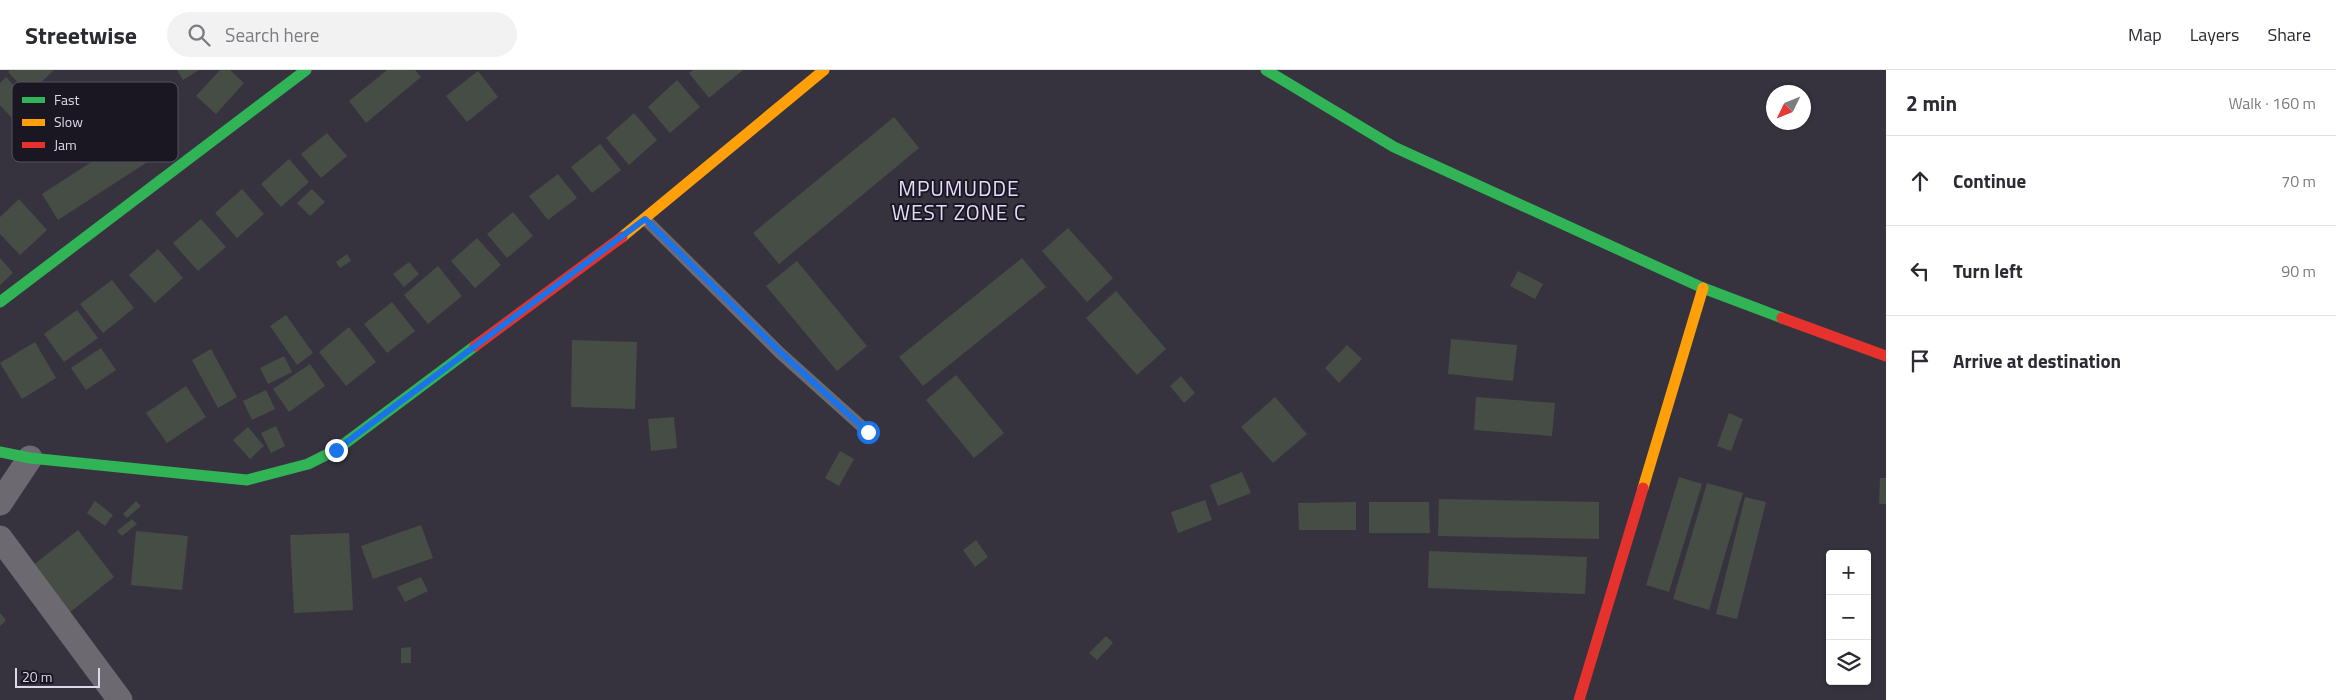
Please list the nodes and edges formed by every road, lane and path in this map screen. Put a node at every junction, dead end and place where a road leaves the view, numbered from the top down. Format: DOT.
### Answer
graph roads {
  1 [pos="306,70"];
  2 [pos="824,70"];
  3 [pos="1266,70"];
  4 [pos="645,219"];
  5 [pos="1703,288"];
  6 [pos="0,302"];
  7 [pos="1886,356"];
  8 [pos="868,432"];
  9 [pos="0,452"];
  10 [pos="30,458"];
  11 [pos="0,503"];
  12 [pos="0,538"];
  13 [pos="120,700"];
  14 [pos="1579,700"];
  1 -- 6 [label="street"];
  2 -- 4 [label="street"];
  3 -- 5 [label="street"];
  4 -- 8 [label="lane"];
  4 -- 10 [label="street"];
  5 -- 7 [label="street"];
  5 -- 14 [label="street"];
  9 -- 10 [label="street"];
  10 -- 11 [label="street"];
  12 -- 13 [label="street"];
}
